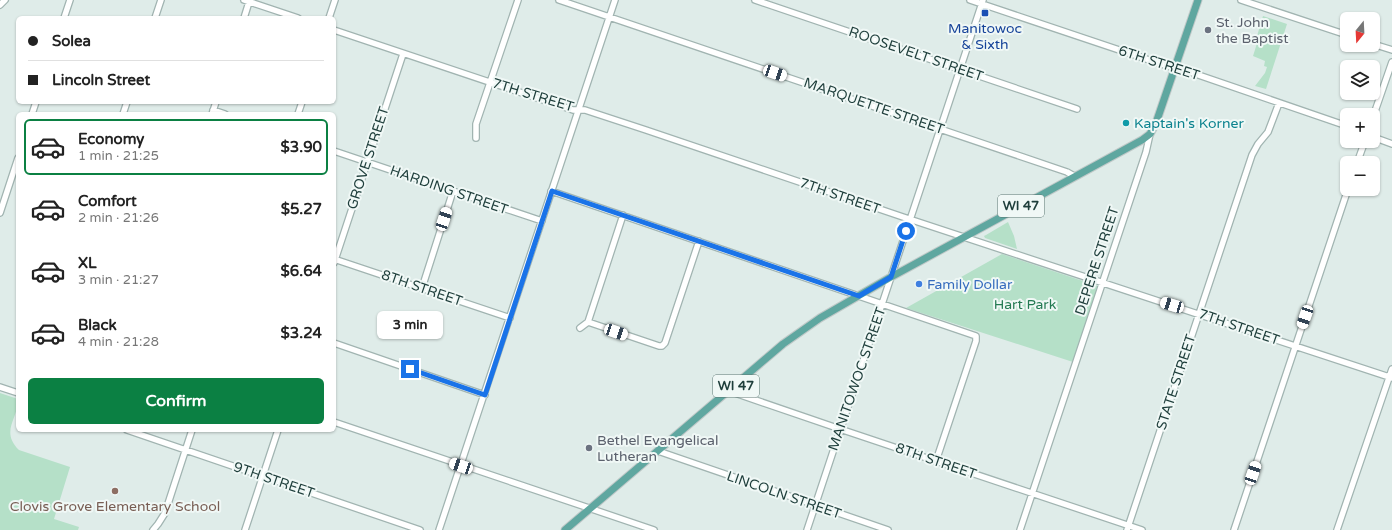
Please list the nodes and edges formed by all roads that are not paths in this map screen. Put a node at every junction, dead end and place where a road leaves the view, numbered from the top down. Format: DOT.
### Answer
graph roads {
  1 [pos="5,0"];
  2 [pos="70,0"];
  3 [pos="161,0"];
  4 [pos="335,0"];
  5 [pos="518,0"];
  6 [pos="559,0"];
  7 [pos="615,0"];
  8 [pos="755,0"];
  9 [pos="970,0"];
  10 [pos="1198,0"];
  11 [pos="1241,0"];
  12 [pos="246,1"];
  13 [pos="982,2"];
  14 [pos="0,5"];
  15 [pos="65,16"];
  16 [pos="156,16"];
  17 [pos="244,16"];
  18 [pos="292,16"];
  19 [pos="331,16"];
  20 [pos="609,17"];
  21 [pos="336,31"];
  22 [pos="1340,33"];
  23 [pos="1380,46"];
  24 [pos="1392,50"];
  25 [pos="403,54"];
  26 [pos="1392,63"];
  27 [pos="960,68"];
  28 [pos="1175,68"];
  29 [pos="490,82"];
  30 [pos="1279,103"];
  31 [pos="1077,108"];
  32 [pos="1376,108"];
  33 [pos="578,110"];
  34 [pos="1340,124"];
  35 [pos="940,129"];
  36 [pos="1150,134"];
  37 [pos="476,138"];
  38 [pos="1380,140"];
  39 [pos="1392,144"];
  40 [pos="336,152"];
  41 [pos="367,162"];
  42 [pos="16,164"];
  43 [pos="1074,176"];
  44 [pos="454,191"];
  45 [pos="552,191"];
  46 [pos="1346,196"];
  47 [pos="0,213"];
  48 [pos="623,215"];
  49 [pos="910,219"];
  50 [pos="542,221"];
  51 [pos="965,237"];
  52 [pos="699,241"];
  53 [pos="336,254"];
  54 [pos="336,261"];
  55 [pos="891,277"];
  56 [pos="1103,283"];
  57 [pos="422,288"];
  58 [pos="859,296"];
  59 [pos="882,304"];
  60 [pos="1199,313"];
  61 [pos="510,318"];
  62 [pos="588,322"];
  63 [pos="580,328"];
  64 [pos="336,344"];
  65 [pos="1296,346"];
  66 [pos="1392,369"];
  67 [pos="1391,377"];
  68 [pos="0,387"];
  69 [pos="729,391"];
  70 [pos="16,392"];
  71 [pos="485,395"];
  72 [pos="336,423"];
  73 [pos="840,429"];
  74 [pos="133,432"];
  75 [pos="191,432"];
  76 [pos="277,432"];
  77 [pos="186,450"];
  78 [pos="658,451"];
  79 [pos="936,461"];
  80 [pos="461,466"];
  81 [pos="263,476"];
  82 [pos="1032,494"];
  83 [pos="815,506"];
  84 [pos="590,508"];
  85 [pos="1128,528"];
  86 [pos="153,530"];
  87 [pos="245,530"];
  88 [pos="420,530"];
  89 [pos="439,530"];
  90 [pos="565,530"];
  91 [pos="654,530"];
  92 [pos="807,530"];
  93 [pos="888,530"];
  94 [pos="1020,530"];
  95 [pos="1142,530"];
  96 [pos="1234,530"];
  97 [pos="1338,530"];
  1 -- 14 [label="street"];
  2 -- 15 [label="street"];
  3 -- 16 [label="street"];
  4 -- 19 [label="street"];
  5 -- 29 [label="street"];
  6 -- 20 [label="street, MARQUETTE STREET"];
  7 -- 20 [label="street"];
  8 -- 27 [label="street, ROOSEVELT STREET"];
  9 -- 13 [label="street, 6TH STREET"];
  10 -- 28 [label="main road, DEPERE STREET"];
  11 -- 22 [label="street"];
  12 -- 17 [label="street"];
  12 -- 18 [label="street"];
  13 -- 27 [label="street, MANITOWOC STREET"];
  13 -- 28 [label="street, 6TH STREET"];
  20 -- 33 [label="street"];
  20 -- 35 [label="street, MARQUETTE STREET"];
  21 -- 25 [label="street, 7TH STREET"];
  23 -- 24 [label="street"];
  25 -- 29 [label="street, 7TH STREET"];
  25 -- 41 [label="street, GROVE STREET"];
  26 -- 32 [label="street"];
  27 -- 31 [label="street, ROOSEVELT STREET"];
  27 -- 35 [label="street, MANITOWOC STREET"];
  28 -- 30 [label="street, 6TH STREET"];
  28 -- 36 [label="main road, DEPERE STREET"];
  29 -- 33 [label="street, 7TH STREET"];
  29 -- 37 [label="street"];
  30 -- 34 [label="street, 6TH STREET"];
  30 -- 60 [label="street, STATE STREET"];
  33 -- 45 [label="street"];
  33 -- 49 [label="street, 7TH STREET"];
  35 -- 43 [label="street, MARQUETTE STREET"];
  35 -- 49 [label="street, MANITOWOC STREET"];
  36 -- 43 [label="main road, WI 47"];
  36 -- 56 [label="street, DEPERE STREET"];
  38 -- 39 [label="street"];
  40 -- 41 [label="street, HARDING STREET"];
  41 -- 44 [label="street, HARDING STREET"];
  41 -- 53 [label="street, GROVE STREET"];
  42 -- 47 [label="street"];
  43 -- 51 [label="main road, WI 47"];
  44 -- 50 [label="street, HARDING STREET"];
  44 -- 57 [label="street"];
  45 -- 48 [label="street"];
  45 -- 50 [label="street"];
  46 -- 65 [label="street"];
  48 -- 52 [label="street"];
  48 -- 62 [label="street"];
  49 -- 51 [label="street, 7TH STREET"];
  49 -- 55 [label="street, MANITOWOC STREET"];
  50 -- 61 [label="street"];
  51 -- 55 [label="main road, WI 47"];
  51 -- 56 [label="street, 7TH STREET"];
  52 -- 58 [label="street"];
  52 -- 62 [label="street"];
  54 -- 57 [label="street, 8TH STREET"];
  55 -- 58 [label="main road, WI 47"];
  55 -- 59 [label="street, MANITOWOC STREET"];
  56 -- 60 [label="street, 7TH STREET"];
  56 -- 82 [label="street, DEPERE STREET"];
  57 -- 61 [label="street, 8TH STREET"];
  58 -- 59 [label="street"];
  58 -- 69 [label="main road, WI 47"];
  59 -- 73 [label="street, MANITOWOC STREET"];
  59 -- 79 [label="street"];
  60 -- 65 [label="street, 7TH STREET"];
  60 -- 85 [label="street, STATE STREET"];
  61 -- 71 [label="street"];
  62 -- 63 [label="street"];
  64 -- 71 [label="street"];
  65 -- 67 [label="street, 7TH STREET"];
  65 -- 96 [label="street"];
  66 -- 67 [label="street"];
  67 -- 97 [label="street"];
  68 -- 70 [label="street"];
  69 -- 73 [label="street, 8TH STREET"];
  69 -- 78 [label="main road, WI 47"];
  71 -- 80 [label="street"];
  72 -- 80 [label="street"];
  73 -- 79 [label="street, 8TH STREET"];
  73 -- 83 [label="street, MANITOWOC STREET"];
  74 -- 77 [label="street, 9TH STREET"];
  75 -- 77 [label="street"];
  76 -- 81 [label="street"];
  77 -- 81 [label="street, 9TH STREET"];
  77 -- 86 [label="street"];
  78 -- 83 [label="street, LINCOLN STREET"];
  78 -- 84 [label="main road, WI 47"];
  79 -- 82 [label="street, 8TH STREET"];
  80 -- 84 [label="street"];
  80 -- 89 [label="street"];
  81 -- 87 [label="street"];
  81 -- 88 [label="street, 9TH STREET"];
  82 -- 85 [label="street, 8TH STREET"];
  82 -- 94 [label="street, DEPERE STREET"];
  83 -- 92 [label="street, MANITOWOC STREET"];
  83 -- 93 [label="street, LINCOLN STREET"];
  84 -- 90 [label="main road, WI 47"];
  84 -- 91 [label="street"];
  85 -- 95 [label="street, 8TH STREET"];
}
